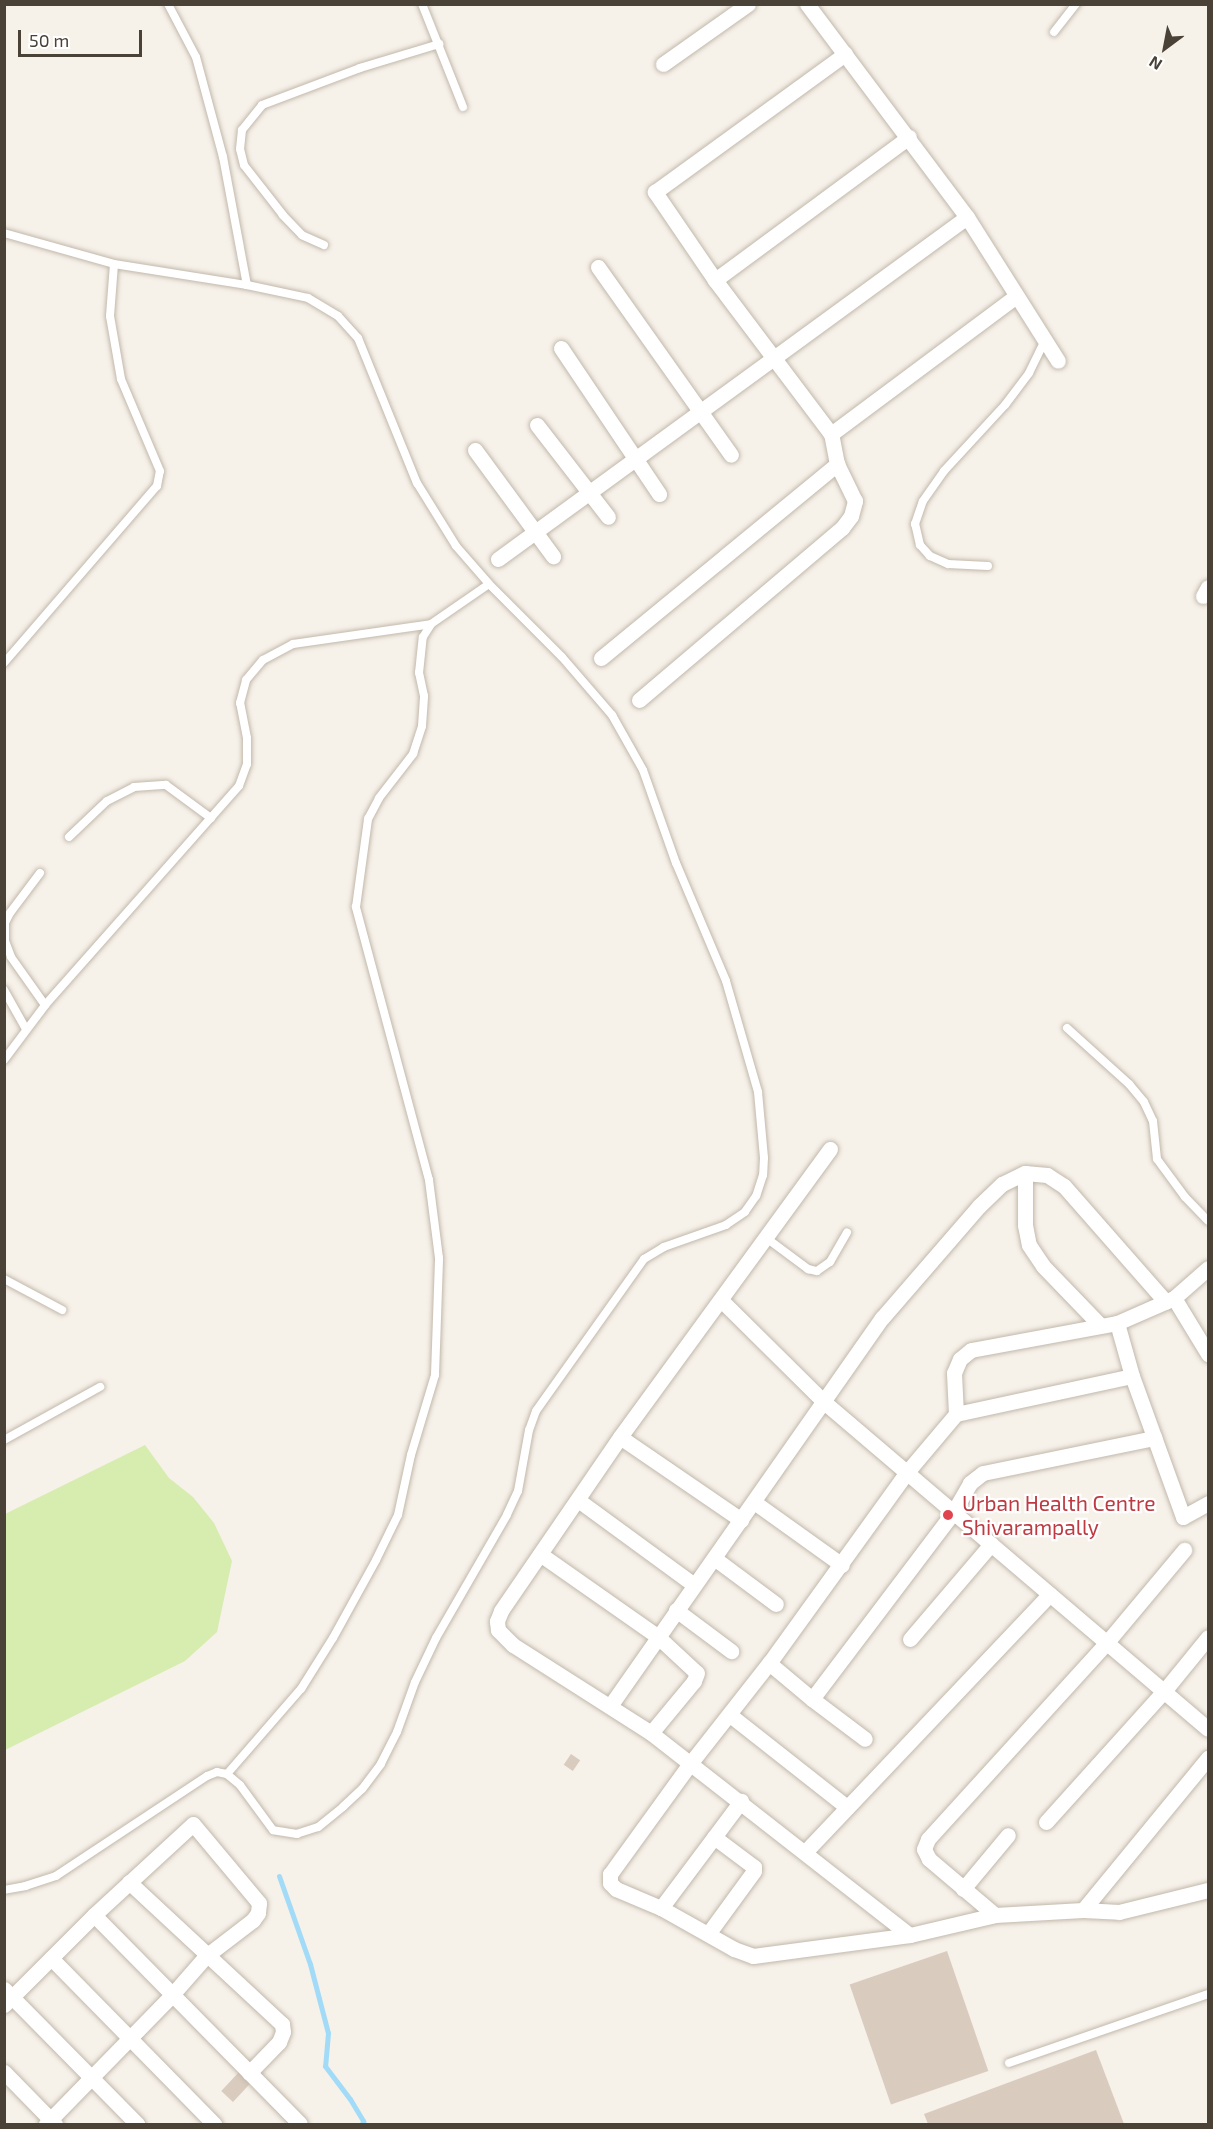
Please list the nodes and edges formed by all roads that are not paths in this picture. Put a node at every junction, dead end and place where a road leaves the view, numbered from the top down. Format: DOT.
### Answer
graph roads {
  1 [pos="168,4"];
  2 [pos="422,4"];
  3 [pos="748,4"];
  4 [pos="807,4"];
  5 [pos="1076,4"];
  6 [pos="1054,32"];
  7 [pos="439,44"];
  8 [pos="845,54"];
  9 [pos="663,64"];
  10 [pos="463,107"];
  11 [pos="909,137"];
  12 [pos="967,217"];
  13 [pos="4,232"];
  14 [pos="324,245"];
  15 [pos="114,264"];
  16 [pos="598,267"];
  17 [pos="715,280"];
  18 [pos="247,285"];
  19 [pos="1016,296"];
  20 [pos="1045,340"];
  21 [pos="561,348"];
  22 [pos="773,356"];
  23 [pos="1058,361"];
  24 [pos="699,410"];
  25 [pos="537,425"];
  26 [pos="831,434"];
  27 [pos="475,450"];
  28 [pos="731,455"];
  29 [pos="636,457"];
  30 [pos="837,464"];
  31 [pos="589,492"];
  32 [pos="659,494"];
  33 [pos="608,517"];
  34 [pos="535,532"];
  35 [pos="553,556"];
  36 [pos="498,560"];
  37 [pos="988,567"];
  38 [pos="489,584"];
  39 [pos="431,624"];
  40 [pos="601,658"];
  41 [pos="4,663"];
  42 [pos="639,700"];
  43 [pos="211,818"];
  44 [pos="69,837"];
  45 [pos="40,873"];
  46 [pos="4,990"];
  47 [pos="45,1005"];
  48 [pos="1066,1028"];
  49 [pos="26,1029"];
  50 [pos="4,1060"];
  51 [pos="830,1149"];
  52 [pos="1024,1173"];
  53 [pos="1209,1221"];
  54 [pos="847,1233"];
  55 [pos="765,1238"];
  56 [pos="1209,1268"];
  57 [pos="4,1279"];
  58 [pos="721,1300"];
  59 [pos="1170,1300"];
  60 [pos="62,1310"];
  61 [pos="1118,1323"];
  62 [pos="1101,1326"];
  63 [pos="1209,1354"];
  64 [pos="1132,1376"];
  65 [pos="100,1387"];
  66 [pos="824,1402"];
  67 [pos="956,1414"];
  68 [pos="620,1437"];
  69 [pos="1154,1438"];
  70 [pos="4,1440"];
  71 [pos="907,1472"];
  72 [pos="578,1500"];
  73 [pos="754,1502"];
  74 [pos="1209,1503"];
  75 [pos="954,1511"];
  76 [pos="741,1520"];
  77 [pos="991,1544"];
  78 [pos="1184,1550"];
  79 [pos="540,1554"];
  80 [pos="714,1558"];
  81 [pos="842,1565"];
  82 [pos="694,1585"];
  83 [pos="1050,1594"];
  84 [pos="776,1604"];
  85 [pos="676,1610"];
  86 [pos="657,1636"];
  87 [pos="1209,1637"];
  88 [pos="910,1639"];
  89 [pos="1108,1641"];
  90 [pos="731,1651"];
  91 [pos="769,1663"];
  92 [pos="1165,1690"];
  93 [pos="812,1699"];
  94 [pos="610,1706"];
  95 [pos="730,1715"];
  96 [pos="1209,1729"];
  97 [pos="651,1733"];
  98 [pos="865,1739"];
  99 [pos="1209,1758"];
  100 [pos="689,1765"];
  101 [pos="227,1774"];
  102 [pos="741,1801"];
  103 [pos="847,1806"];
  104 [pos="1046,1822"];
  105 [pos="1008,1835"];
  106 [pos="714,1837"];
  107 [pos="806,1851"];
  108 [pos="129,1882"];
  109 [pos="963,1889"];
  110 [pos="4,1890"];
  111 [pos="1209,1890"];
  112 [pos="661,1908"];
  113 [pos="1083,1910"];
  114 [pos="93,1915"];
  115 [pos="995,1915"];
  116 [pos="708,1934"];
  117 [pos="910,1935"];
  118 [pos="206,1956"];
  119 [pos="51,1958"];
  120 [pos="1209,1994"];
  121 [pos="171,1996"];
  122 [pos="7,1997"];
  123 [pos="129,2039"];
  124 [pos="1009,2063"];
  125 [pos="4,2072"];
  126 [pos="249,2073"];
  127 [pos="91,2079"];
  128 [pos="50,2123"];
  129 [pos="137,2124"];
  130 [pos="214,2124"];
  131 [pos="300,2124"];
  1 -- 18 [label="lane"];
  2 -- 7 [label="lane"];
  3 -- 9 [label="street"];
  4 -- 8 [label="street"];
  5 -- 6 [label="lane"];
  7 -- 10 [label="lane"];
  7 -- 14 [label="lane"];
  8 -- 11 [label="street"];
  8 -- 17 [label="street"];
  11 -- 12 [label="street"];
  11 -- 17 [label="street"];
  12 -- 19 [label="street"];
  12 -- 22 [label="street"];
  13 -- 15 [label="lane"];
  15 -- 18 [label="lane"];
  15 -- 41 [label="lane"];
  16 -- 24 [label="street"];
  17 -- 22 [label="street"];
  18 -- 38 [label="lane"];
  19 -- 20 [label="street"];
  19 -- 26 [label="street"];
  20 -- 23 [label="street"];
  20 -- 37 [label="lane"];
  21 -- 29 [label="street"];
  22 -- 24 [label="street"];
  22 -- 26 [label="street"];
  24 -- 28 [label="street"];
  24 -- 29 [label="street"];
  25 -- 31 [label="street"];
  26 -- 30 [label="street"];
  27 -- 34 [label="street"];
  29 -- 31 [label="street"];
  29 -- 32 [label="street"];
  30 -- 40 [label="street"];
  30 -- 42 [label="street"];
  31 -- 33 [label="street"];
  31 -- 34 [label="street"];
  34 -- 35 [label="street"];
  34 -- 36 [label="street"];
  38 -- 39 [label="lane"];
  38 -- 101 [label="lane"];
  39 -- 43 [label="lane"];
  39 -- 101 [label="lane"];
  43 -- 44 [label="lane"];
  43 -- 47 [label="lane"];
  45 -- 47 [label="lane"];
  46 -- 49 [label="lane"];
  47 -- 49 [label="lane"];
  48 -- 53 [label="lane"];
  49 -- 50 [label="lane"];
  51 -- 55 [label="street"];
  52 -- 59 [label="street"];
  52 -- 62 [label="street"];
  52 -- 66 [label="street"];
  54 -- 55 [label="lane"];
  55 -- 58 [label="street"];
  56 -- 59 [label="street"];
  57 -- 60 [label="lane"];
  58 -- 66 [label="street"];
  58 -- 68 [label="street"];
  59 -- 61 [label="street"];
  59 -- 63 [label="street"];
  61 -- 62 [label="street"];
  61 -- 64 [label="street"];
  62 -- 67 [label="street"];
  64 -- 67 [label="street"];
  64 -- 69 [label="street"];
  65 -- 70 [label="lane"];
  66 -- 71 [label="street"];
  66 -- 73 [label="street"];
  67 -- 71 [label="street"];
  68 -- 72 [label="street"];
  68 -- 76 [label="street"];
  69 -- 74 [label="street"];
  69 -- 75 [label="street"];
  71 -- 75 [label="street"];
  71 -- 81 [label="street"];
  72 -- 79 [label="street"];
  72 -- 82 [label="street"];
  73 -- 76 [label="street"];
  73 -- 81 [label="street"];
  75 -- 77 [label="street"];
  75 -- 93 [label="street"];
  76 -- 80 [label="street"];
  77 -- 83 [label="street"];
  77 -- 88 [label="street"];
  78 -- 89 [label="street"];
  79 -- 86 [label="street"];
  79 -- 94 [label="street"];
  80 -- 82 [label="street"];
  80 -- 84 [label="street"];
  81 -- 91 [label="street"];
  82 -- 85 [label="street"];
  83 -- 89 [label="street"];
  83 -- 103 [label="street"];
  85 -- 86 [label="street"];
  85 -- 90 [label="street"];
  86 -- 94 [label="street"];
  86 -- 97 [label="street"];
  87 -- 92 [label="street"];
  89 -- 92 [label="street"];
  89 -- 109 [label="street"];
  91 -- 93 [label="street"];
  91 -- 95 [label="street"];
  92 -- 96 [label="street"];
  92 -- 104 [label="street"];
  93 -- 98 [label="street"];
  94 -- 97 [label="street"];
  95 -- 100 [label="street"];
  95 -- 103 [label="street"];
  97 -- 100 [label="street"];
  99 -- 113 [label="street"];
  100 -- 102 [label="street"];
  100 -- 112 [label="street"];
  101 -- 110 [label="lane"];
  102 -- 106 [label="street"];
  102 -- 107 [label="street"];
  103 -- 107 [label="street"];
  105 -- 109 [label="street"];
  106 -- 112 [label="street"];
  106 -- 116 [label="street"];
  107 -- 117 [label="street"];
  108 -- 114 [label="street"];
  108 -- 118 [label="street"];
  108 -- 118 [label="street"];
  109 -- 115 [label="street"];
  111 -- 113 [label="street"];
  112 -- 116 [label="street"];
  113 -- 115 [label="street"];
  114 -- 119 [label="street"];
  114 -- 121 [label="street"];
  115 -- 117 [label="street"];
  116 -- 117 [label="street"];
  118 -- 121 [label="street"];
  118 -- 126 [label="street"];
  119 -- 122 [label="street"];
  119 -- 123 [label="street"];
  120 -- 124 [label="lane"];
  121 -- 123 [label="street"];
  121 -- 126 [label="street"];
  122 -- 127 [label="street"];
  123 -- 127 [label="street"];
  123 -- 130 [label="street"];
  125 -- 128 [label="street"];
  126 -- 131 [label="street"];
  127 -- 128 [label="street"];
  127 -- 129 [label="street"];
}
